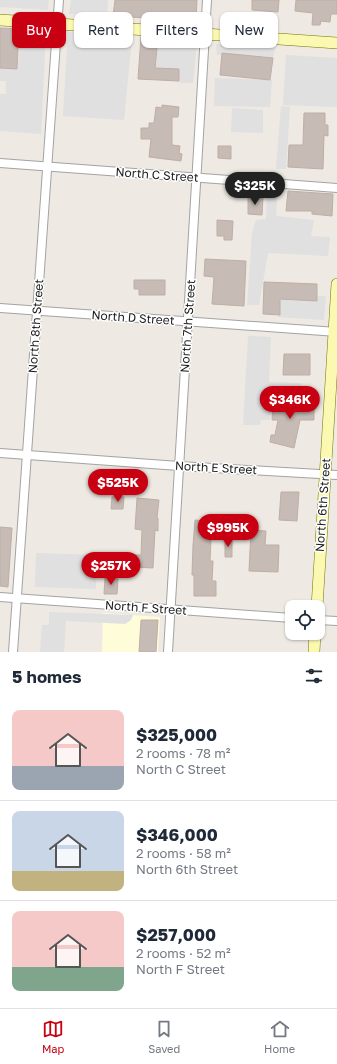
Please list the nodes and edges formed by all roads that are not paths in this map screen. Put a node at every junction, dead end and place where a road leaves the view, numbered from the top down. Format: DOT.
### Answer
graph roads {
  1 [pos="59,0"];
  2 [pos="207,0"];
  3 [pos="58,12"];
  4 [pos="206,12"];
  5 [pos="0,20"];
  6 [pos="12,21"];
  7 [pos="66,25"];
  8 [pos="141,30"];
  9 [pos="212,34"];
  10 [pos="337,43"];
  11 [pos="56,48"];
  12 [pos="204,48"];
  13 [pos="0,164"];
  14 [pos="48,167"];
  15 [pos="197,178"];
  16 [pos="337,188"];
  17 [pos="337,284"];
  18 [pos="0,308"];
  19 [pos="37,311"];
  20 [pos="188,322"];
  21 [pos="335,332"];
  22 [pos="0,453"];
  23 [pos="27,455"];
  24 [pos="179,466"];
  25 [pos="325,474"];
  26 [pos="337,475"];
  27 [pos="0,597"];
  28 [pos="16,598"];
  29 [pos="317,600"];
  30 [pos="170,609"];
  31 [pos="285,617"];
  32 [pos="325,620"];
  33 [pos="337,621"];
  34 [pos="315,640"];
  35 [pos="13,652"];
  36 [pos="168,652"];
  37 [pos="314,652"];
  1 -- 3 [label="street, North 8th Street"];
  2 -- 4 [label="street, North 7th Street"];
  5 -- 6 [label="street"];
  7 -- 8 [label="street"];
  9 -- 10 [label="street"];
  11 -- 14 [label="street, North 8th Street"];
  12 -- 15 [label="street, North 7th Street"];
  13 -- 14 [label="street, North C Street"];
  14 -- 15 [label="street, North C Street"];
  14 -- 19 [label="street, North 8th Street"];
  15 -- 16 [label="street, North C Street"];
  15 -- 20 [label="street, North 7th Street"];
  17 -- 21 [label="street, North 6th Street"];
  18 -- 19 [label="street, North D Street"];
  19 -- 20 [label="street, North D Street"];
  19 -- 23 [label="street, North 8th Street"];
  20 -- 21 [label="street, North D Street"];
  20 -- 24 [label="street, North 7th Street"];
  21 -- 25 [label="street, North 6th Street"];
  22 -- 23 [label="street, North E Street"];
  23 -- 24 [label="street, North E Street"];
  23 -- 28 [label="street, North 8th Street"];
  24 -- 25 [label="street, North E Street"];
  24 -- 30 [label="street, North 7th Street"];
  25 -- 26 [label="street, North E Street"];
  25 -- 29 [label="street, North 6th Street"];
  27 -- 28 [label="street, North F Street"];
  28 -- 30 [label="street, North F Street"];
  28 -- 35 [label="street, North 8th Street"];
  30 -- 31 [label="street, North F Street"];
  30 -- 36 [label="street, North 7th Street"];
  32 -- 33 [label="street"];
  34 -- 37 [label="street"];
}
